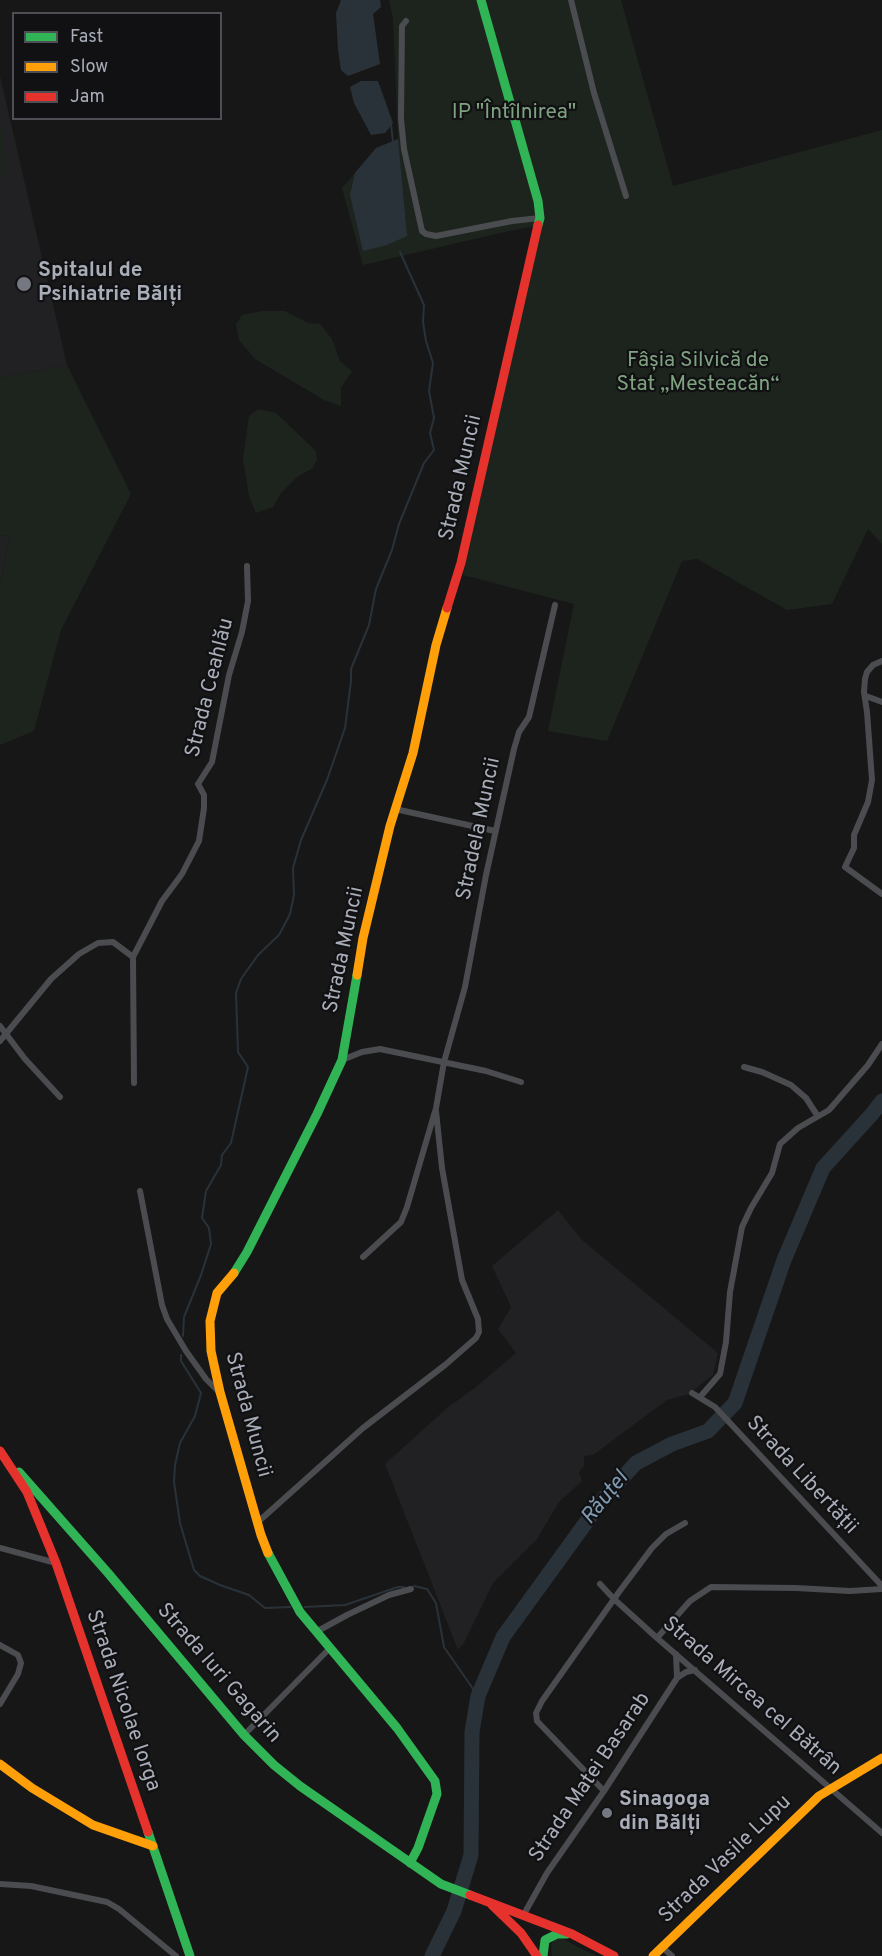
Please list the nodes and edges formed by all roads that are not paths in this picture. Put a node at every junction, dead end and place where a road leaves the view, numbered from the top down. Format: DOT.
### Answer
graph roads {
  1 [pos="481,0"];
  2 [pos="571,0"];
  3 [pos="406,21"];
  4 [pos="626,196"];
  5 [pos="540,218"];
  6 [pos="247,566"];
  7 [pos="555,605"];
  8 [pos="882,662"];
  9 [pos="866,696"];
  10 [pos="882,702"];
  11 [pos="395,809"];
  12 [pos="495,831"];
  13 [pos="882,894"];
  14 [pos="134,957"];
  15 [pos="0,1026"];
  16 [pos="5,1035"];
  17 [pos="0,1041"];
  18 [pos="882,1044"];
  19 [pos="342,1060"];
  20 [pos="444,1062"];
  21 [pos="744,1067"];
  22 [pos="521,1082"];
  23 [pos="134,1083"];
  24 [pos="60,1097"];
  25 [pos="436,1108"];
  26 [pos="817,1115"];
  27 [pos="140,1191"];
  28 [pos="363,1257"];
  29 [pos="220,1392"];
  30 [pos="692,1393"];
  31 [pos="700,1397"];
  32 [pos="0,1451"];
  33 [pos="9,1462"];
  34 [pos="258,1522"];
  35 [pos="685,1523"];
  36 [pos="0,1548"];
  37 [pos="56,1563"];
  38 [pos="600,1584"];
  39 [pos="882,1588"];
  40 [pos="411,1589"];
  41 [pos="614,1599"];
  42 [pos="316,1632"];
  43 [pos="657,1638"];
  44 [pos="0,1644"];
  45 [pos="329,1649"];
  46 [pos="676,1654"];
  47 [pos="695,1670"];
  48 [pos="677,1678"];
  49 [pos="0,1704"];
  50 [pos="244,1735"];
  51 [pos="882,1758"];
  52 [pos="0,1764"];
  53 [pos="828,1789"];
  54 [pos="604,1791"];
  55 [pos="882,1833"];
  56 [pos="153,1846"];
  57 [pos="410,1863"];
  58 [pos="0,1884"];
  59 [pos="490,1903"];
  60 [pos="524,1914"];
  61 [pos="572,1934"];
  62 [pos="662,1947"];
  63 [pos="176,1956"];
  64 [pos="190,1956"];
  65 [pos="537,1956"];
  66 [pos="543,1956"];
  67 [pos="614,1956"];
  68 [pos="653,1956"];
  69 [pos="672,1956"];
  1 -- 5 [label="street"];
  2 -- 4 [label="street"];
  3 -- 5 [label="street"];
  5 -- 11 [label="street, Strada Muncii"];
  6 -- 14 [label="street, Strada Ceahlău"];
  7 -- 12 [label="street, Stradela Muncii"];
  8 -- 9 [label="street"];
  9 -- 10 [label="street"];
  9 -- 13 [label="street"];
  11 -- 12 [label="street"];
  11 -- 19 [label="street, Strada Muncii"];
  12 -- 20 [label="street, Stradela Muncii"];
  14 -- 16 [label="street"];
  14 -- 23 [label="street, Strada Ceahlău"];
  15 -- 16 [label="street"];
  16 -- 17 [label="street"];
  16 -- 24 [label="street"];
  18 -- 26 [label="street"];
  19 -- 20 [label="street"];
  19 -- 29 [label="street, Strada Muncii"];
  20 -- 22 [label="street"];
  20 -- 25 [label="street, Stradela Muncii"];
  21 -- 26 [label="street"];
  25 -- 28 [label="street, Stradela Muncii"];
  25 -- 34 [label="street"];
  26 -- 31 [label="street"];
  27 -- 29 [label="street"];
  29 -- 34 [label="street, Strada Muncii"];
  30 -- 31 [label="street, Strada Libertății"];
  31 -- 39 [label="street, Strada Libertății"];
  32 -- 33 [label="street, Strada Iuri Gagarin"];
  33 -- 37 [label="street, Strada Nicolae Iorga"];
  33 -- 50 [label="street, Strada Iuri Gagarin"];
  34 -- 42 [label="street, Strada Muncii"];
  35 -- 41 [label="street"];
  36 -- 37 [label="street"];
  37 -- 56 [label="street, Strada Nicolae Iorga"];
  38 -- 41 [label="street, Strada Mircea cel Bătrân"];
  39 -- 43 [label="street"];
  40 -- 42 [label="street"];
  41 -- 43 [label="street, Strada Mircea cel Bătrân"];
  41 -- 54 [label="street"];
  42 -- 45 [label="street, Strada Muncii"];
  43 -- 46 [label="street, Strada Mircea cel Bătrân"];
  44 -- 49 [label="street"];
  45 -- 50 [label="street"];
  45 -- 57 [label="street, Strada Muncii"];
  46 -- 47 [label="street, Strada Mircea cel Bătrân"];
  46 -- 48 [label="street"];
  47 -- 48 [label="street, Strada Matei Basarab"];
  47 -- 53 [label="street, Strada Mircea cel Bătrân"];
  48 -- 54 [label="street, Strada Matei Basarab"];
  50 -- 57 [label="street, Strada Iuri Gagarin"];
  51 -- 53 [label="street, Strada Vasile Lupu"];
  52 -- 56 [label="street"];
  53 -- 55 [label="street, Strada Mircea cel Bătrân"];
  53 -- 62 [label="street, Strada Vasile Lupu"];
  54 -- 60 [label="street, Strada Matei Basarab"];
  56 -- 64 [label="street, Strada Nicolae Iorga"];
  57 -- 59 [label="street, Strada Iuri Gagarin"];
  58 -- 63 [label="street"];
  59 -- 60 [label="street"];
  59 -- 65 [label="street"];
  60 -- 61 [label="street"];
  61 -- 66 [label="street"];
  61 -- 67 [label="street"];
  62 -- 68 [label="street, Strada Vasile Lupu"];
  62 -- 69 [label="street"];
}
